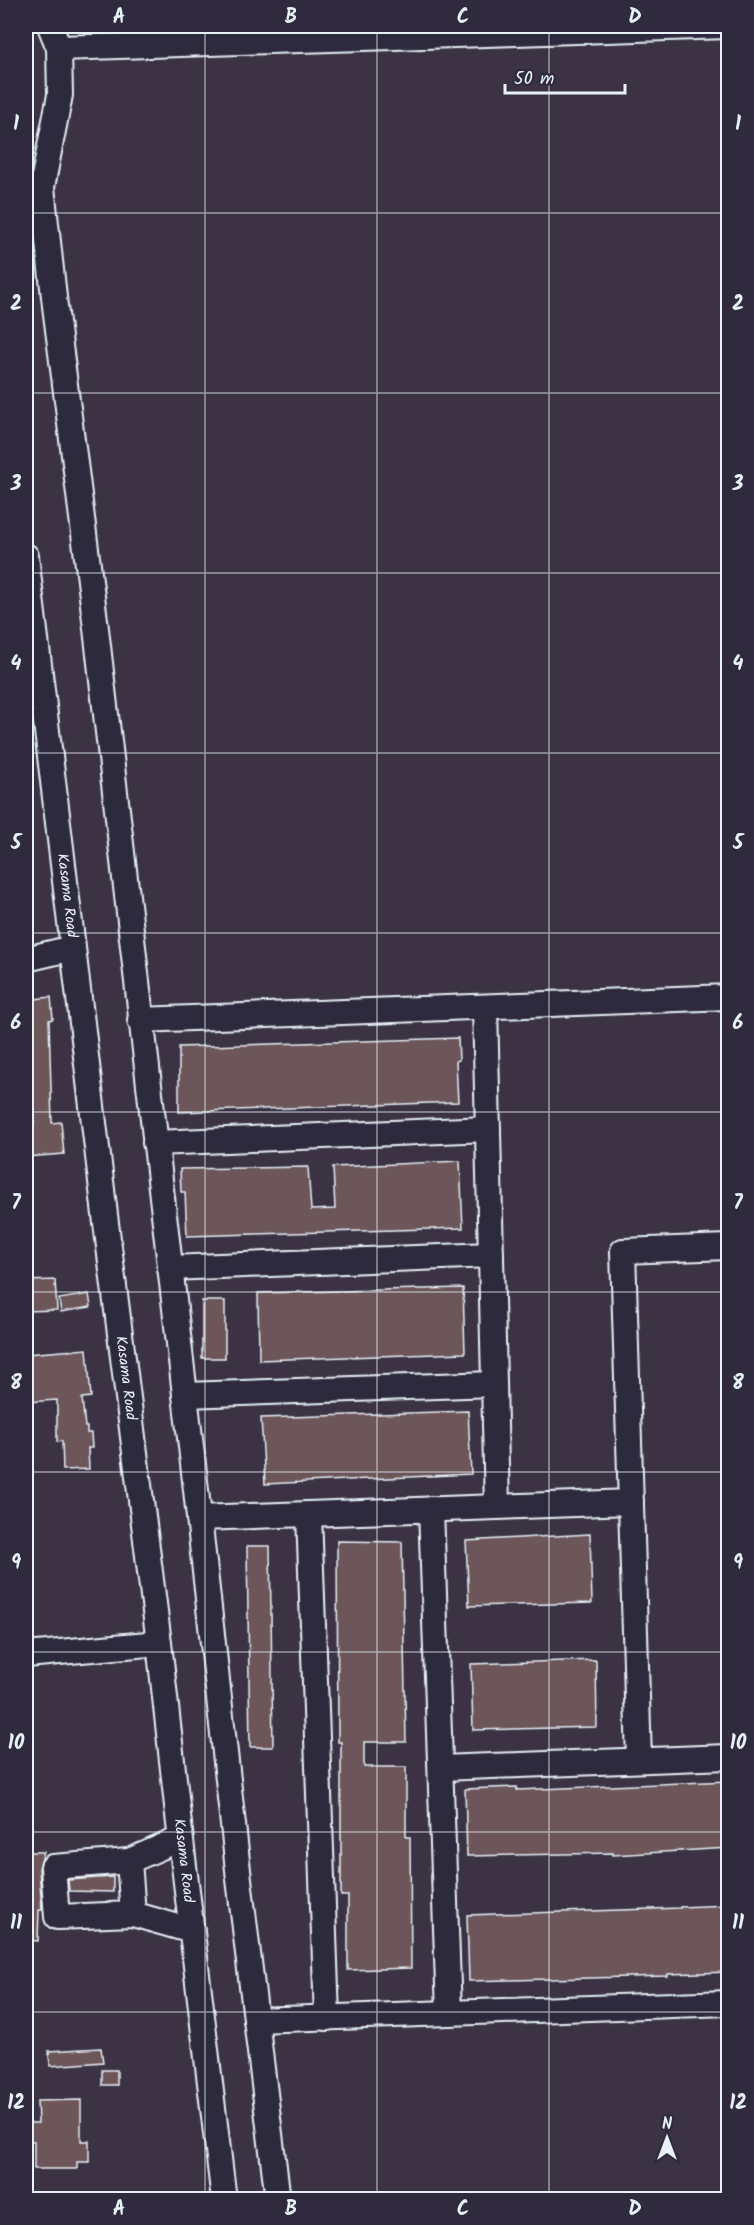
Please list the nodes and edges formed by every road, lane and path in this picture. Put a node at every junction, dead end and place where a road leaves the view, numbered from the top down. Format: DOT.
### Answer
graph roads {
  1 [pos="50,26"];
  2 [pos="729,26"];
  3 [pos="59,48"];
  4 [pos="26,556"];
  5 [pos="28,594"];
  6 [pos="32,655"];
  7 [pos="73,948"];
  8 [pos="26,959"];
  9 [pos="729,997"];
  10 [pos="485,1007"];
  11 [pos="140,1020"];
  12 [pos="488,1129"];
  13 [pos="155,1143"];
  14 [pos="729,1247"];
  15 [pos="491,1256"];
  16 [pos="170,1268"];
  17 [pos="494,1384"];
  18 [pos="185,1395"];
  19 [pos="631,1502"];
  20 [pos="497,1507"];
  21 [pos="431,1509"];
  22 [pos="309,1514"];
  23 [pos="199,1518"];
  24 [pos="159,1643"];
  25 [pos="26,1655"];
  26 [pos="729,1757"];
  27 [pos="639,1760"];
  28 [pos="441,1768"];
  29 [pos="180,1839"];
  30 [pos="129,1860"];
  31 [pos="133,1914"];
  32 [pos="192,1931"];
  33 [pos="729,2003"];
  34 [pos="449,2013"];
  35 [pos="327,2018"];
  36 [pos="256,2020"];
  37 [pos="224,2199"];
  38 [pos="278,2199"];
  1 -- 3 [label="street"];
  2 -- 3 [label="street"];
  3 -- 11 [label="street"];
  4 -- 5 [label="street, Kasama Road"];
  5 -- 6 [label="street, Kasama Road"];
  6 -- 7 [label="street, Kasama Road"];
  7 -- 8 [label="street"];
  7 -- 24 [label="street, Kasama Road"];
  9 -- 10 [label="street"];
  10 -- 11 [label="street"];
  10 -- 12 [label="street"];
  11 -- 13 [label="street"];
  12 -- 13 [label="street"];
  12 -- 15 [label="street"];
  13 -- 16 [label="street"];
  14 -- 19 [label="street"];
  15 -- 16 [label="street"];
  15 -- 17 [label="street"];
  16 -- 18 [label="street"];
  17 -- 18 [label="street"];
  17 -- 20 [label="street"];
  18 -- 23 [label="street"];
  19 -- 20 [label="street"];
  19 -- 27 [label="street"];
  20 -- 21 [label="street"];
  21 -- 22 [label="street"];
  21 -- 28 [label="street"];
  22 -- 23 [label="street"];
  22 -- 35 [label="street"];
  23 -- 36 [label="street"];
  24 -- 25 [label="street"];
  24 -- 29 [label="street, Kasama Road"];
  26 -- 27 [label="street"];
  27 -- 28 [label="street"];
  28 -- 34 [label="street"];
  29 -- 30 [label="street"];
  29 -- 32 [label="street, Kasama Road"];
  30 -- 31 [label="street"];
  30 -- 31 [label="street"];
  31 -- 32 [label="street"];
  32 -- 37 [label="street, Kasama Road"];
  33 -- 34 [label="street"];
  34 -- 35 [label="street"];
  35 -- 36 [label="street"];
  36 -- 38 [label="street"];
}
